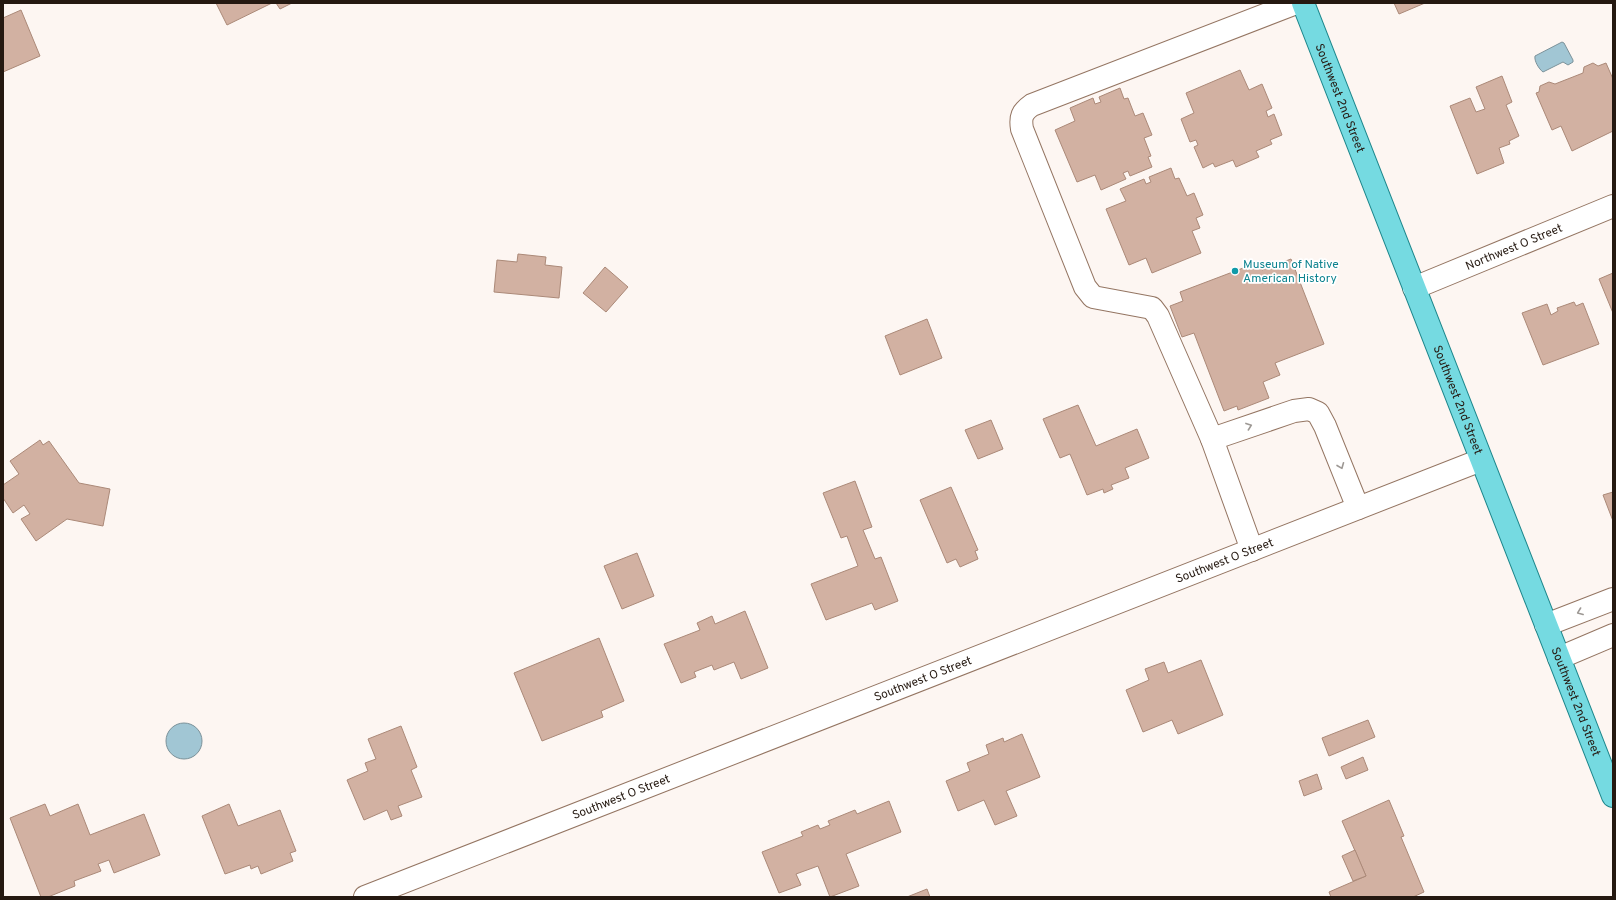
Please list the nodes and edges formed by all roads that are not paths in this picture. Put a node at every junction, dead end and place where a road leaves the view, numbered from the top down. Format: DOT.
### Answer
graph roads {
  1 [pos="1296,3"];
  2 [pos="1303,3"];
  3 [pos="1613,206"];
  4 [pos="1414,288"];
  5 [pos="1212,439"];
  6 [pos="1481,460"];
  7 [pos="1358,508"];
  8 [pos="1252,550"];
  9 [pos="1613,599"];
  10 [pos="1546,625"];
  11 [pos="1613,635"];
  12 [pos="1559,658"];
  13 [pos="1613,796"];
  14 [pos="365,897"];
  1 -- 5 [label="street"];
  2 -- 4 [label="main road, Southwest 2nd Street"];
  3 -- 4 [label="street, Northwest O Street"];
  4 -- 6 [label="main road, Southwest 2nd Street"];
  5 -- 7 [label="street, one-way"];
  5 -- 8 [label="street"];
  6 -- 7 [label="street, Southwest O Street"];
  6 -- 10 [label="main road, Southwest 2nd Street"];
  7 -- 8 [label="street, Southwest O Street"];
  8 -- 14 [label="street, Southwest O Street"];
  9 -- 10 [label="street, one-way"];
  10 -- 12 [label="main road, Southwest 2nd Street"];
  11 -- 12 [label="street"];
  12 -- 13 [label="main road, Southwest 2nd Street"];
}
